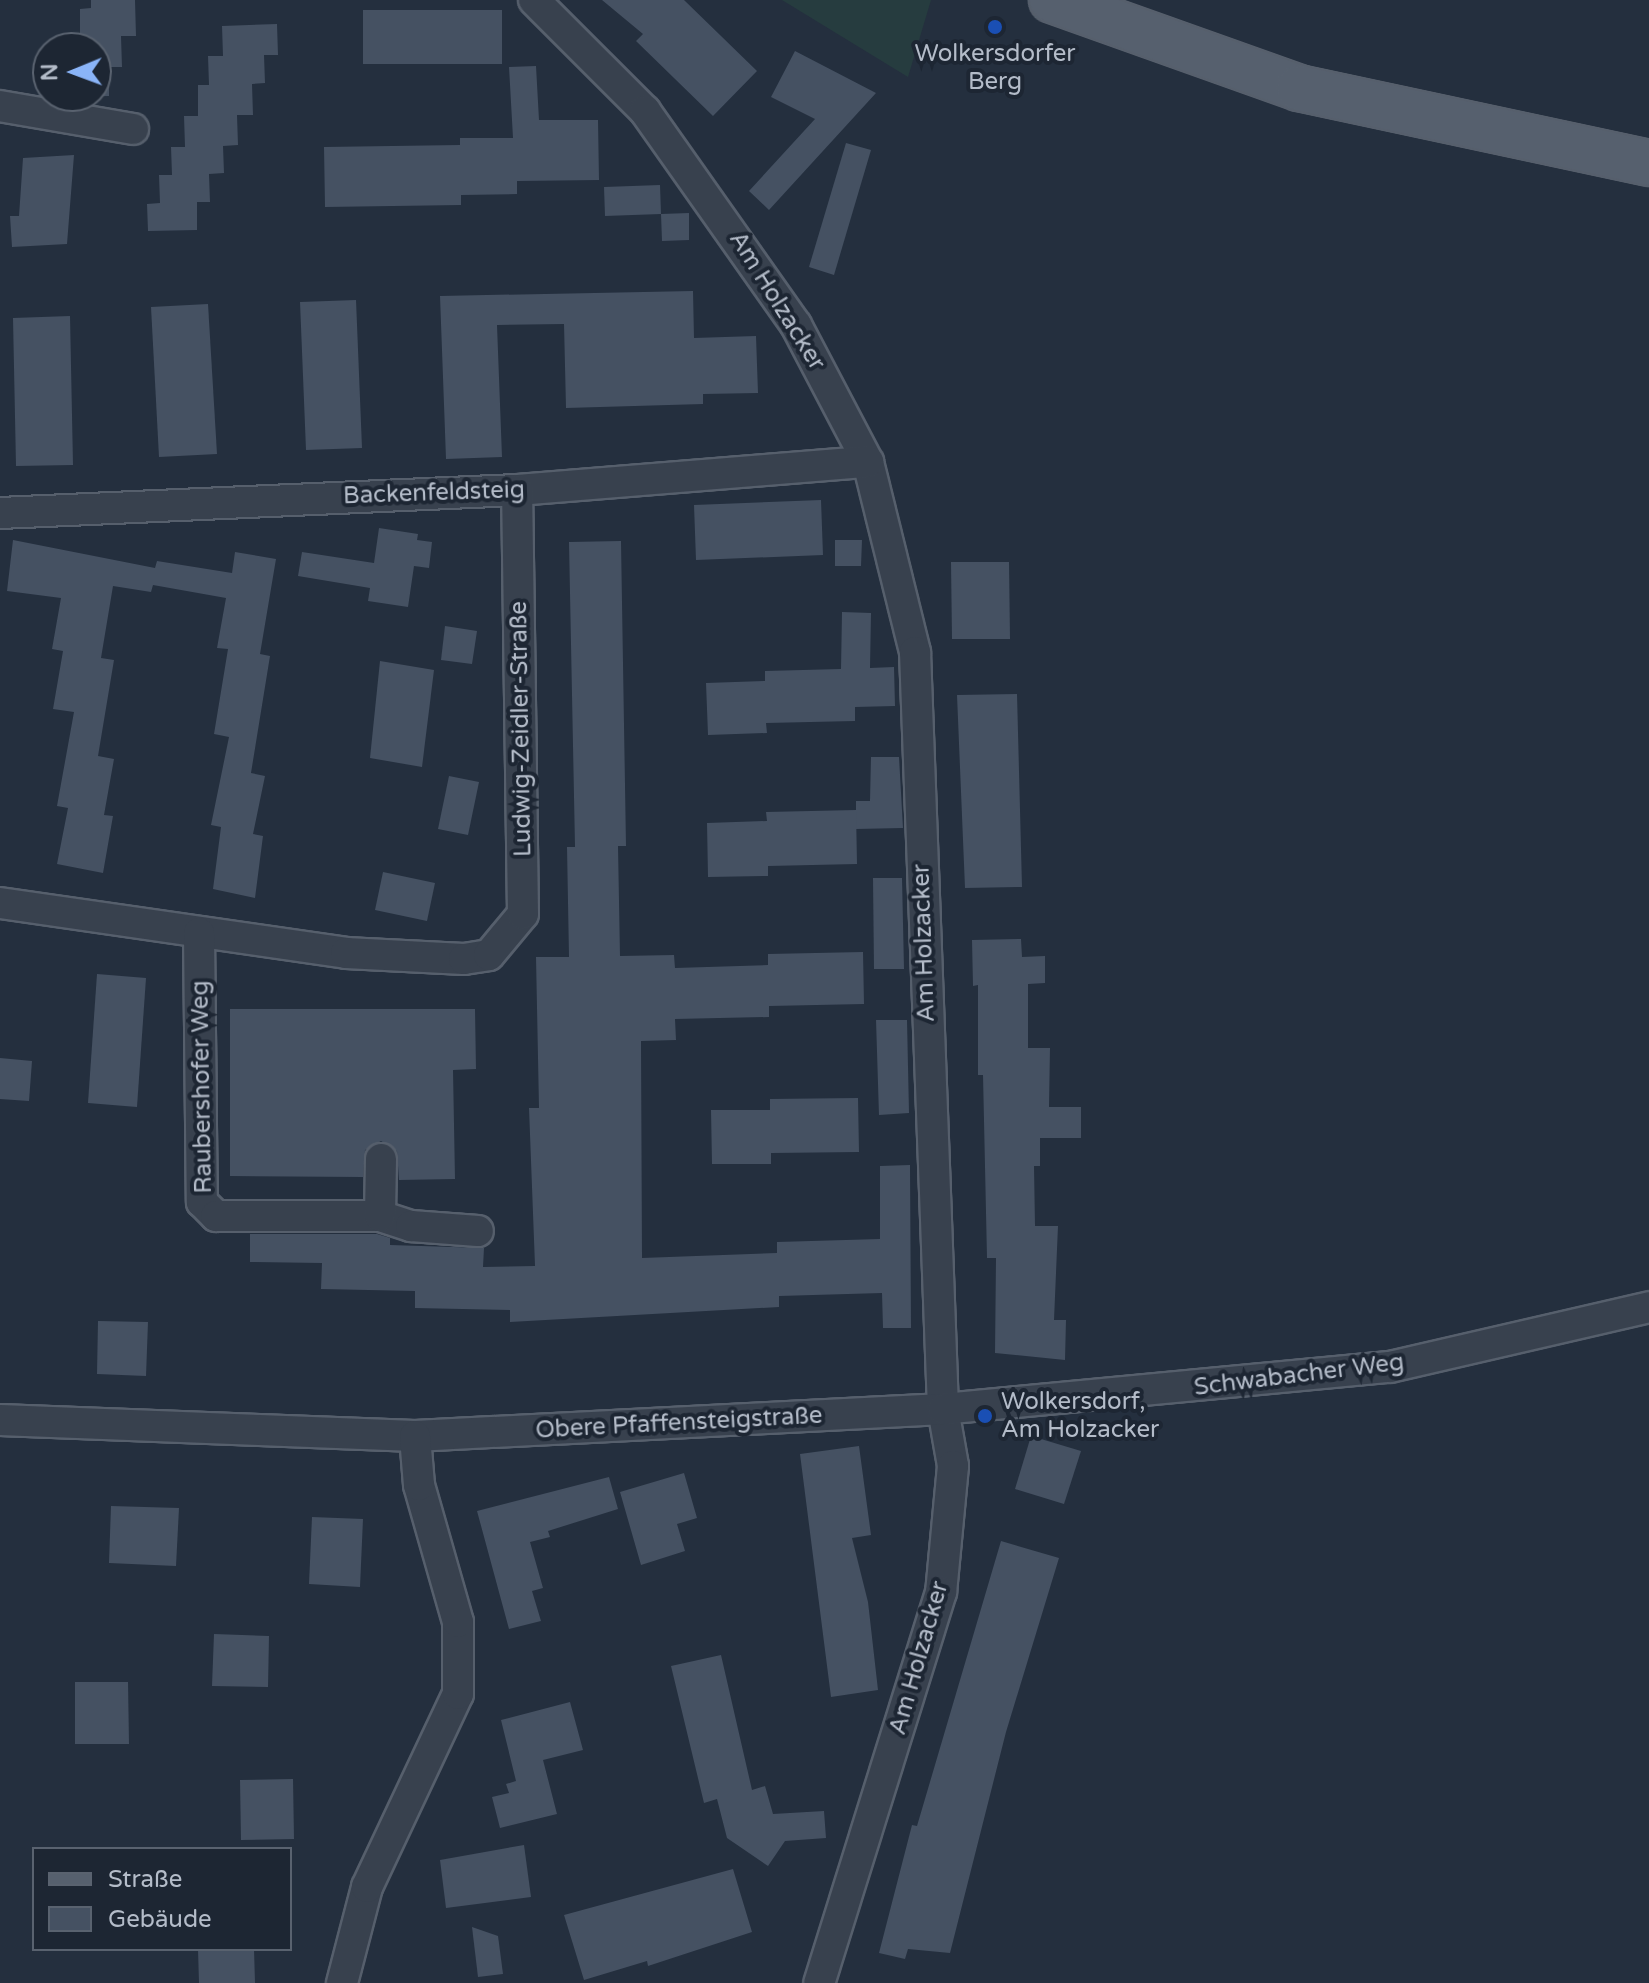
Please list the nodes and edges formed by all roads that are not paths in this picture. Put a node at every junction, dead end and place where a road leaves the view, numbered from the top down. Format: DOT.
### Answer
graph roads {
  1 [pos="534,0"];
  2 [pos="1052,0"];
  3 [pos="0,106"];
  4 [pos="133,129"];
  5 [pos="1649,163"];
  6 [pos="868,462"];
  7 [pos="517,490"];
  8 [pos="0,513"];
  9 [pos="0,903"];
  10 [pos="199,933"];
  11 [pos="381,1159"];
  12 [pos="380,1216"];
  13 [pos="478,1231"];
  14 [pos="1649,1307"];
  15 [pos="943,1409"];
  16 [pos="0,1420"];
  17 [pos="415,1436"];
  18 [pos="342,1983"];
  19 [pos="819,1983"];
  1 -- 6 [label="street, Am Holzacker"];
  2 -- 5 [label="main road"];
  3 -- 4 [label="street"];
  6 -- 7 [label="street, Backenfeldsteig"];
  6 -- 15 [label="street, Am Holzacker"];
  7 -- 8 [label="street, Backenfeldsteig"];
  7 -- 10 [label="street, Ludwig-Zeidler-Straße"];
  9 -- 10 [label="street"];
  10 -- 12 [label="street, Raubershofer Weg"];
  11 -- 12 [label="street"];
  12 -- 13 [label="street, Raubershofer Weg"];
  14 -- 15 [label="street, Schwabacher Weg"];
  15 -- 17 [label="street, Obere Pfaffensteigstraße"];
  15 -- 19 [label="street, Am Holzacker"];
  16 -- 17 [label="street, Obere Pfaffensteigstraße"];
  17 -- 18 [label="street"];
}
